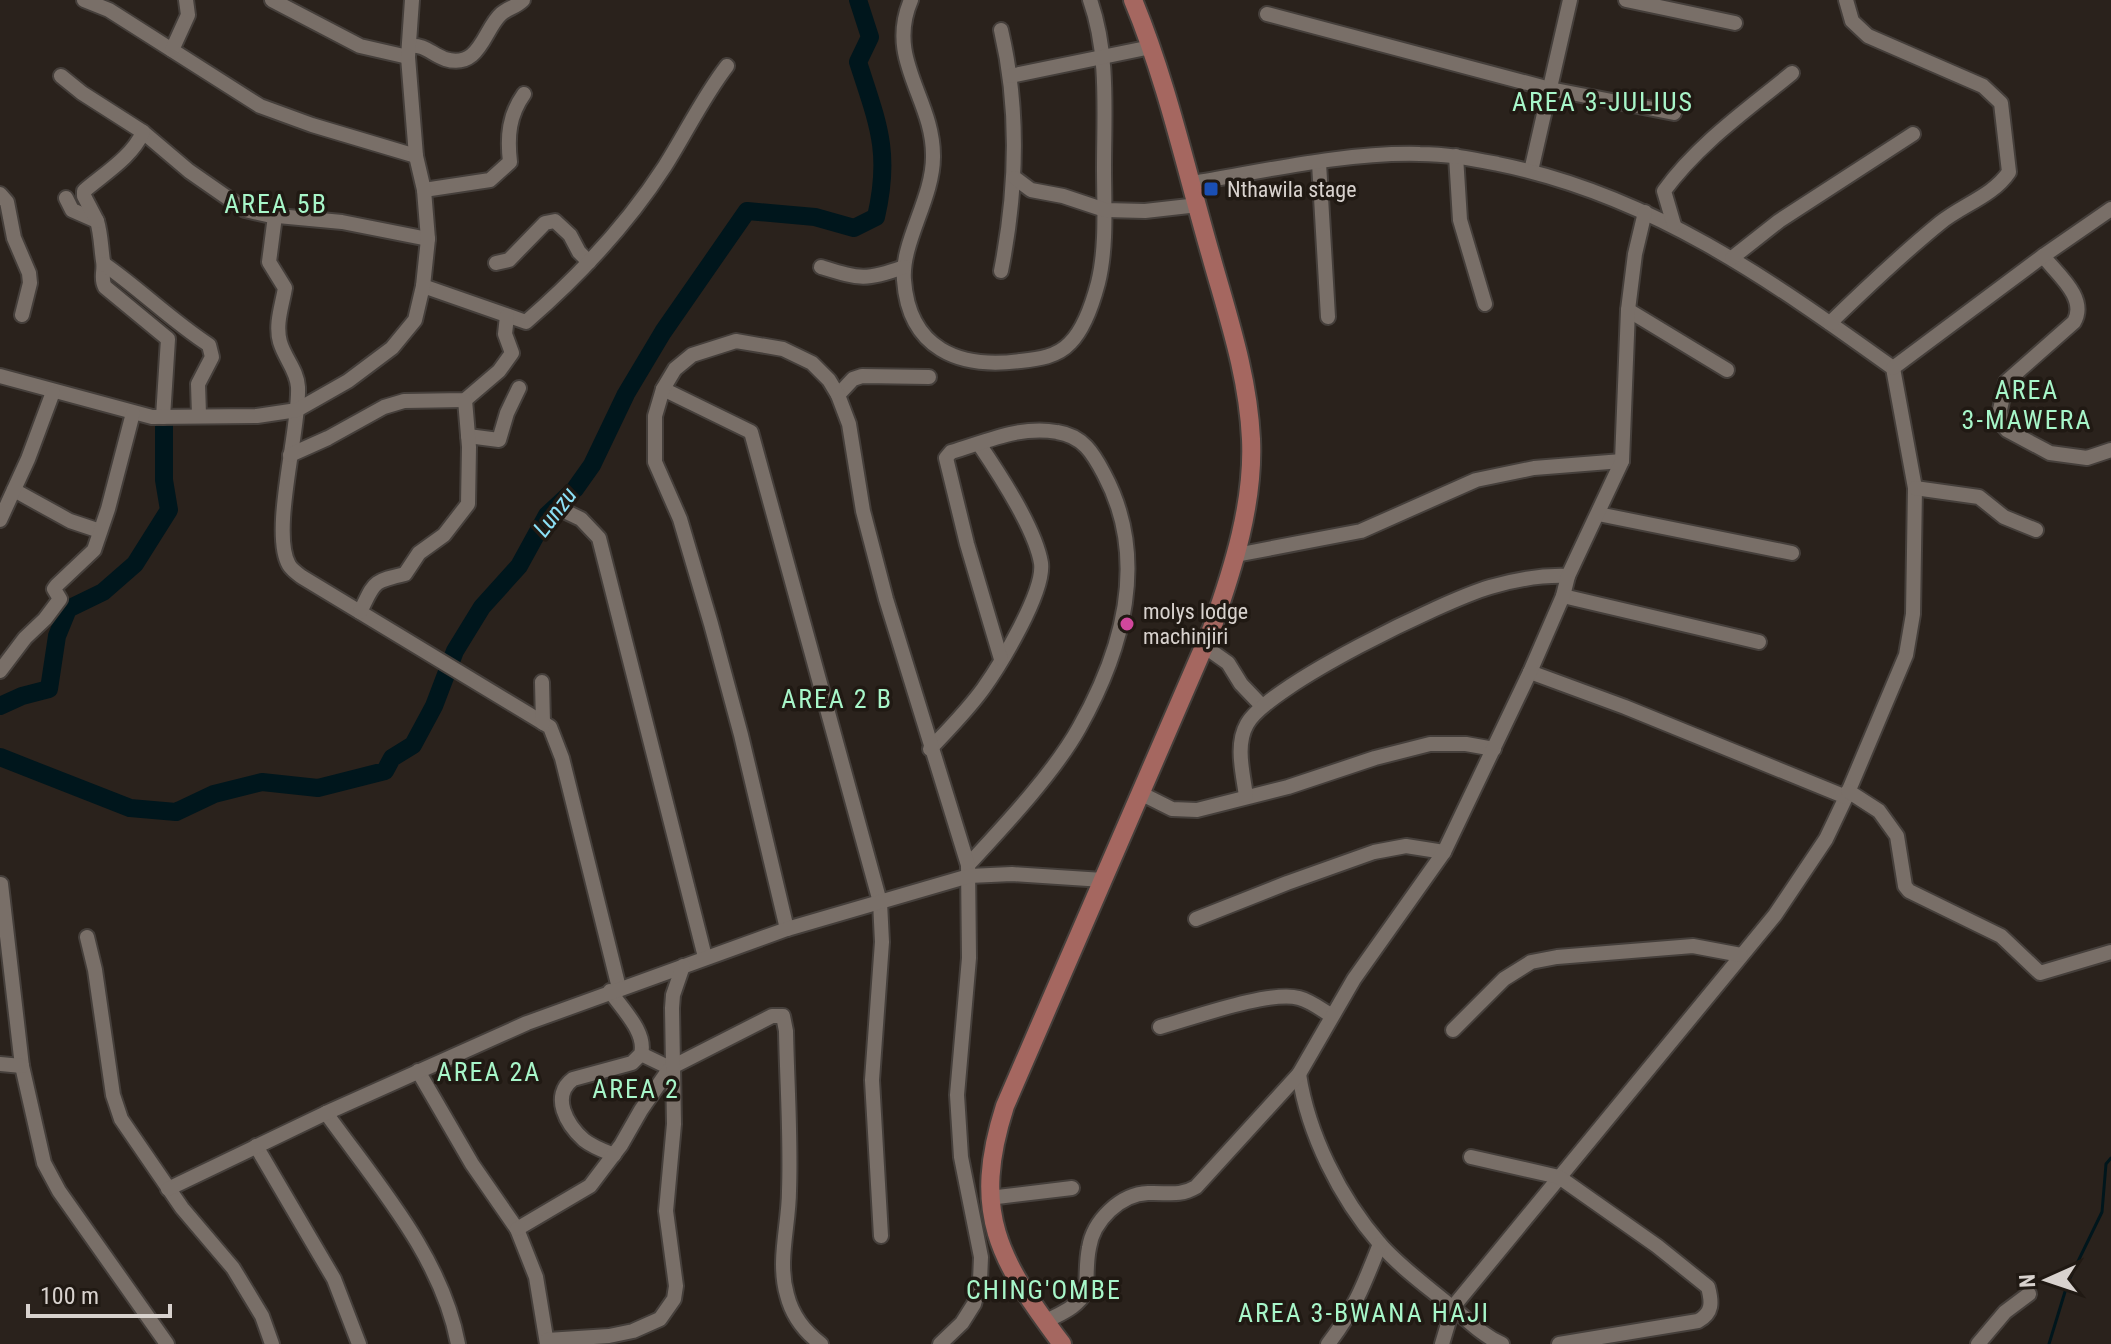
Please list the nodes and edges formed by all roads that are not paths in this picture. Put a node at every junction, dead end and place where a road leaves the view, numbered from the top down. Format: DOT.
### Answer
graph roads {
  1 [pos="84,0"];
  2 [pos="186,0"];
  3 [pos="272,0"];
  4 [pos="412,0"];
  5 [pos="523,0"];
  6 [pos="911,0"];
  7 [pos="1090,0"];
  8 [pos="1133,0"];
  9 [pos="1570,0"];
  10 [pos="1626,0"];
  11 [pos="1846,0"];
  12 [pos="1267,14"];
  13 [pos="1735,23"];
  14 [pos="1001,30"];
  15 [pos="1151,47"];
  16 [pos="172,50"];
  17 [pos="409,52"];
  18 [pos="1102,57"];
  19 [pos="727,66"];
  20 [pos="1792,73"];
  21 [pos="61,76"];
  22 [pos="1010,76"];
  23 [pos="1550,89"];
  24 [pos="524,94"];
  25 [pos="1674,113"];
  26 [pos="143,132"];
  27 [pos="1913,134"];
  28 [pos="416,156"];
  29 [pos="1456,156"];
  30 [pos="1319,163"];
  31 [pos="1531,171"];
  32 [pos="1015,178"];
  33 [pos="1192,183"];
  34 [pos="424,190"];
  35 [pos="0,194"];
  36 [pos="66,198"];
  37 [pos="1198,205"];
  38 [pos="2111,209"];
  39 [pos="1105,210"];
  40 [pos="1645,212"];
  41 [pos="275,216"];
  42 [pos="97,221"];
  43 [pos="1674,225"];
  44 [pos="428,239"];
  45 [pos="2043,256"];
  46 [pos="1732,258"];
  47 [pos="589,262"];
  48 [pos="496,263"];
  49 [pos="104,264"];
  50 [pos="821,267"];
  51 [pos="904,267"];
  52 [pos="1001,271"];
  53 [pos="423,286"];
  54 [pos="1485,304"];
  55 [pos="1628,310"];
  56 [pos="22,315"];
  57 [pos="507,316"];
  58 [pos="1328,317"];
  59 [pos="1830,323"];
  60 [pos="1893,368"];
  61 [pos="1727,370"];
  62 [pos="0,376"];
  63 [pos="929,377"];
  64 [pos="519,388"];
  65 [pos="663,389"];
  66 [pos="53,392"];
  67 [pos="838,395"];
  68 [pos="465,400"];
  69 [pos="297,410"];
  70 [pos="133,413"];
  71 [pos="199,415"];
  72 [pos="163,417"];
  73 [pos="468,436"];
  74 [pos="979,444"];
  75 [pos="2111,450"];
  76 [pos="290,455"];
  77 [pos="1622,461"];
  78 [pos="1915,488"];
  79 [pos="14,490"];
  80 [pos="560,509"];
  81 [pos="1598,514"];
  82 [pos="0,520"];
  83 [pos="2036,530"];
  84 [pos="100,531"];
  85 [pos="1792,553"];
  86 [pos="1236,555"];
  87 [pos="1568,576"];
  88 [pos="1563,596"];
  89 [pos="360,612"];
  90 [pos="1759,642"];
  91 [pos="1204,646"];
  92 [pos="1001,659"];
  93 [pos="0,671"];
  94 [pos="1530,672"];
  95 [pos="542,682"];
  96 [pos="1262,706"];
  97 [pos="543,723"];
  98 [pos="930,749"];
  99 [pos="1494,749"];
  100 [pos="1140,793"];
  101 [pos="1847,794"];
  102 [pos="1246,796"];
  103 [pos="1444,852"];
  104 [pos="969,871"];
  105 [pos="1103,880"];
  106 [pos="1,884"];
  107 [pos="880,902"];
  108 [pos="1196,919"];
  109 [pos="787,929"];
  110 [pos="87,937"];
  111 [pos="2111,952"];
  112 [pos="1741,955"];
  113 [pos="705,957"];
  114 [pos="683,966"];
  115 [pos="614,990"];
  116 [pos="1332,1016"];
  117 [pos="1160,1027"];
  118 [pos="1453,1030"];
  119 [pos="641,1054"];
  120 [pos="0,1064"];
  121 [pos="22,1066"];
  122 [pos="672,1066"];
  123 [pos="418,1071"];
  124 [pos="1299,1074"];
  125 [pos="326,1113"];
  126 [pos="256,1146"];
  127 [pos="614,1155"];
  128 [pos="1471,1157"];
  129 [pos="1559,1177"];
  130 [pos="1072,1188"];
  131 [pos="168,1189"];
  132 [pos="989,1198"];
  133 [pos="517,1229"];
  134 [pos="881,1236"];
  135 [pos="1380,1244"];
  136 [pos="1000,1248"];
  137 [pos="981,1257"];
  138 [pos="2029,1294"];
  139 [pos="1453,1307"];
  140 [pos="1045,1322"];
  141 [pos="547,1342"];
  142 [pos="167,1344"];
  143 [pos="272,1344"];
  144 [pos="359,1344"];
  145 [pos="458,1344"];
  146 [pos="821,1344"];
  147 [pos="940,1344"];
  148 [pos="1062,1344"];
  149 [pos="1328,1344"];
  150 [pos="1442,1344"];
  151 [pos="1502,1344"];
  152 [pos="1559,1344"];
  153 [pos="1978,1344"];
  1 -- 16 [label="street"];
  2 -- 16 [label="street"];
  3 -- 17 [label="street"];
  4 -- 17 [label="street"];
  5 -- 17 [label="street"];
  6 -- 51 [label="street"];
  7 -- 18 [label="street"];
  8 -- 15 [label="main road"];
  9 -- 23 [label="street"];
  10 -- 13 [label="street"];
  11 -- 59 [label="street"];
  12 -- 23 [label="street"];
  14 -- 22 [label="street"];
  15 -- 18 [label="street"];
  15 -- 33 [label="main road"];
  16 -- 28 [label="street"];
  17 -- 28 [label="street"];
  18 -- 22 [label="street"];
  18 -- 39 [label="street"];
  19 -- 47 [label="street"];
  20 -- 43 [label="street"];
  21 -- 26 [label="street"];
  22 -- 32 [label="street"];
  23 -- 25 [label="street"];
  23 -- 31 [label="street"];
  24 -- 34 [label="street"];
  26 -- 41 [label="street"];
  26 -- 42 [label="street"];
  27 -- 46 [label="street"];
  28 -- 34 [label="street"];
  29 -- 30 [label="street"];
  29 -- 31 [label="street"];
  29 -- 54 [label="street"];
  30 -- 33 [label="street"];
  30 -- 58 [label="street"];
  31 -- 40 [label="street"];
  32 -- 39 [label="street"];
  32 -- 52 [label="street"];
  33 -- 37 [label="main road"];
  34 -- 44 [label="street"];
  35 -- 56 [label="street"];
  36 -- 42 [label="street"];
  37 -- 39 [label="street"];
  37 -- 86 [label="main road"];
  38 -- 45 [label="street"];
  39 -- 51 [label="street"];
  40 -- 43 [label="street"];
  40 -- 55 [label="street"];
  41 -- 44 [label="street"];
  41 -- 69 [label="street"];
  42 -- 49 [label="street"];
  43 -- 46 [label="street"];
  44 -- 53 [label="street"];
  45 -- 60 [label="street"];
  45 -- 75 [label="street"];
  46 -- 59 [label="street"];
  47 -- 48 [label="street"];
  47 -- 57 [label="street"];
  49 -- 71 [label="street"];
  49 -- 72 [label="street"];
  50 -- 51 [label="street"];
  53 -- 57 [label="street"];
  53 -- 69 [label="street"];
  55 -- 61 [label="street"];
  55 -- 77 [label="street"];
  57 -- 68 [label="street"];
  59 -- 60 [label="street"];
  60 -- 78 [label="street"];
  62 -- 66 [label="street"];
  63 -- 67 [label="street"];
  64 -- 73 [label="street"];
  65 -- 67 [label="street"];
  65 -- 107 [label="street"];
  65 -- 109 [label="street"];
  66 -- 70 [label="street"];
  66 -- 79 [label="street"];
  67 -- 98 [label="street"];
  68 -- 73 [label="street"];
  68 -- 76 [label="street"];
  69 -- 71 [label="street"];
  69 -- 76 [label="street"];
  70 -- 72 [label="street"];
  70 -- 84 [label="street"];
  71 -- 72 [label="street"];
  73 -- 89 [label="street"];
  74 -- 92 [label="street"];
  74 -- 92 [label="street"];
  74 -- 104 [label="street"];
  76 -- 89 [label="street"];
  77 -- 81 [label="street"];
  77 -- 86 [label="street"];
  78 -- 83 [label="street"];
  78 -- 101 [label="street"];
  79 -- 82 [label="street"];
  79 -- 84 [label="street"];
  80 -- 113 [label="street"];
  81 -- 85 [label="street"];
  81 -- 87 [label="street"];
  84 -- 93 [label="street"];
  86 -- 91 [label="main road"];
  87 -- 88 [label="street"];
  87 -- 96 [label="street"];
  88 -- 90 [label="street"];
  88 -- 94 [label="street"];
  89 -- 97 [label="street"];
  91 -- 96 [label="street"];
  91 -- 100 [label="main road"];
  92 -- 98 [label="street"];
  94 -- 99 [label="street"];
  94 -- 101 [label="street"];
  95 -- 97 [label="street"];
  96 -- 102 [label="street"];
  97 -- 115 [label="street"];
  98 -- 104 [label="street"];
  99 -- 102 [label="street"];
  99 -- 103 [label="street"];
  100 -- 102 [label="street"];
  100 -- 105 [label="main road"];
  101 -- 111 [label="street"];
  101 -- 112 [label="street"];
  103 -- 108 [label="street"];
  103 -- 116 [label="street"];
  104 -- 105 [label="street"];
  104 -- 107 [label="street"];
  104 -- 137 [label="street"];
  105 -- 132 [label="main road"];
  106 -- 121 [label="street"];
  107 -- 109 [label="street"];
  107 -- 134 [label="street"];
  109 -- 113 [label="street"];
  110 -- 131 [label="street"];
  112 -- 118 [label="street"];
  112 -- 129 [label="street"];
  113 -- 114 [label="street"];
  114 -- 115 [label="street"];
  114 -- 122 [label="street"];
  115 -- 119 [label="street"];
  115 -- 123 [label="street"];
  116 -- 117 [label="street"];
  116 -- 124 [label="street"];
  119 -- 122 [label="street"];
  119 -- 127 [label="street"];
  120 -- 121 [label="street"];
  121 -- 142 [label="street"];
  122 -- 127 [label="street"];
  122 -- 141 [label="street"];
  122 -- 146 [label="street"];
  123 -- 125 [label="street"];
  123 -- 133 [label="street"];
  124 -- 135 [label="street"];
  124 -- 140 [label="street"];
  125 -- 126 [label="street"];
  125 -- 145 [label="street"];
  126 -- 131 [label="street"];
  126 -- 144 [label="street"];
  127 -- 133 [label="street"];
  128 -- 129 [label="street"];
  129 -- 139 [label="street"];
  129 -- 152 [label="street"];
  130 -- 132 [label="street"];
  131 -- 143 [label="street"];
  132 -- 136 [label="main road"];
  133 -- 141 [label="street"];
  135 -- 139 [label="street"];
  135 -- 149 [label="street"];
  136 -- 137 [label="street"];
  136 -- 140 [label="main road"];
  137 -- 147 [label="street"];
  138 -- 153 [label="street"];
  139 -- 150 [label="street"];
  139 -- 151 [label="street"];
  140 -- 148 [label="main road"];
}
